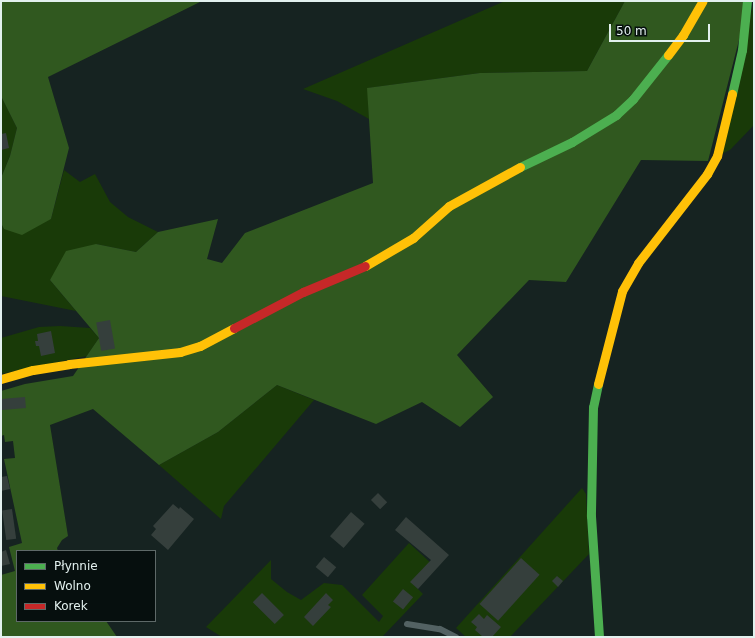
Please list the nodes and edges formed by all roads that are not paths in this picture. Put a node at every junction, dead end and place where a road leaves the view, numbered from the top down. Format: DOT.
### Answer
graph roads {
  1 [pos="703,1"];
  2 [pos="747,1"];
  3 [pos="1,379"];
  4 [pos="407,624"];
  5 [pos="456,637"];
  6 [pos="599,637"];
  1 -- 3 [label="street"];
  2 -- 6 [label="street"];
  4 -- 5 [label="lane"];
}
